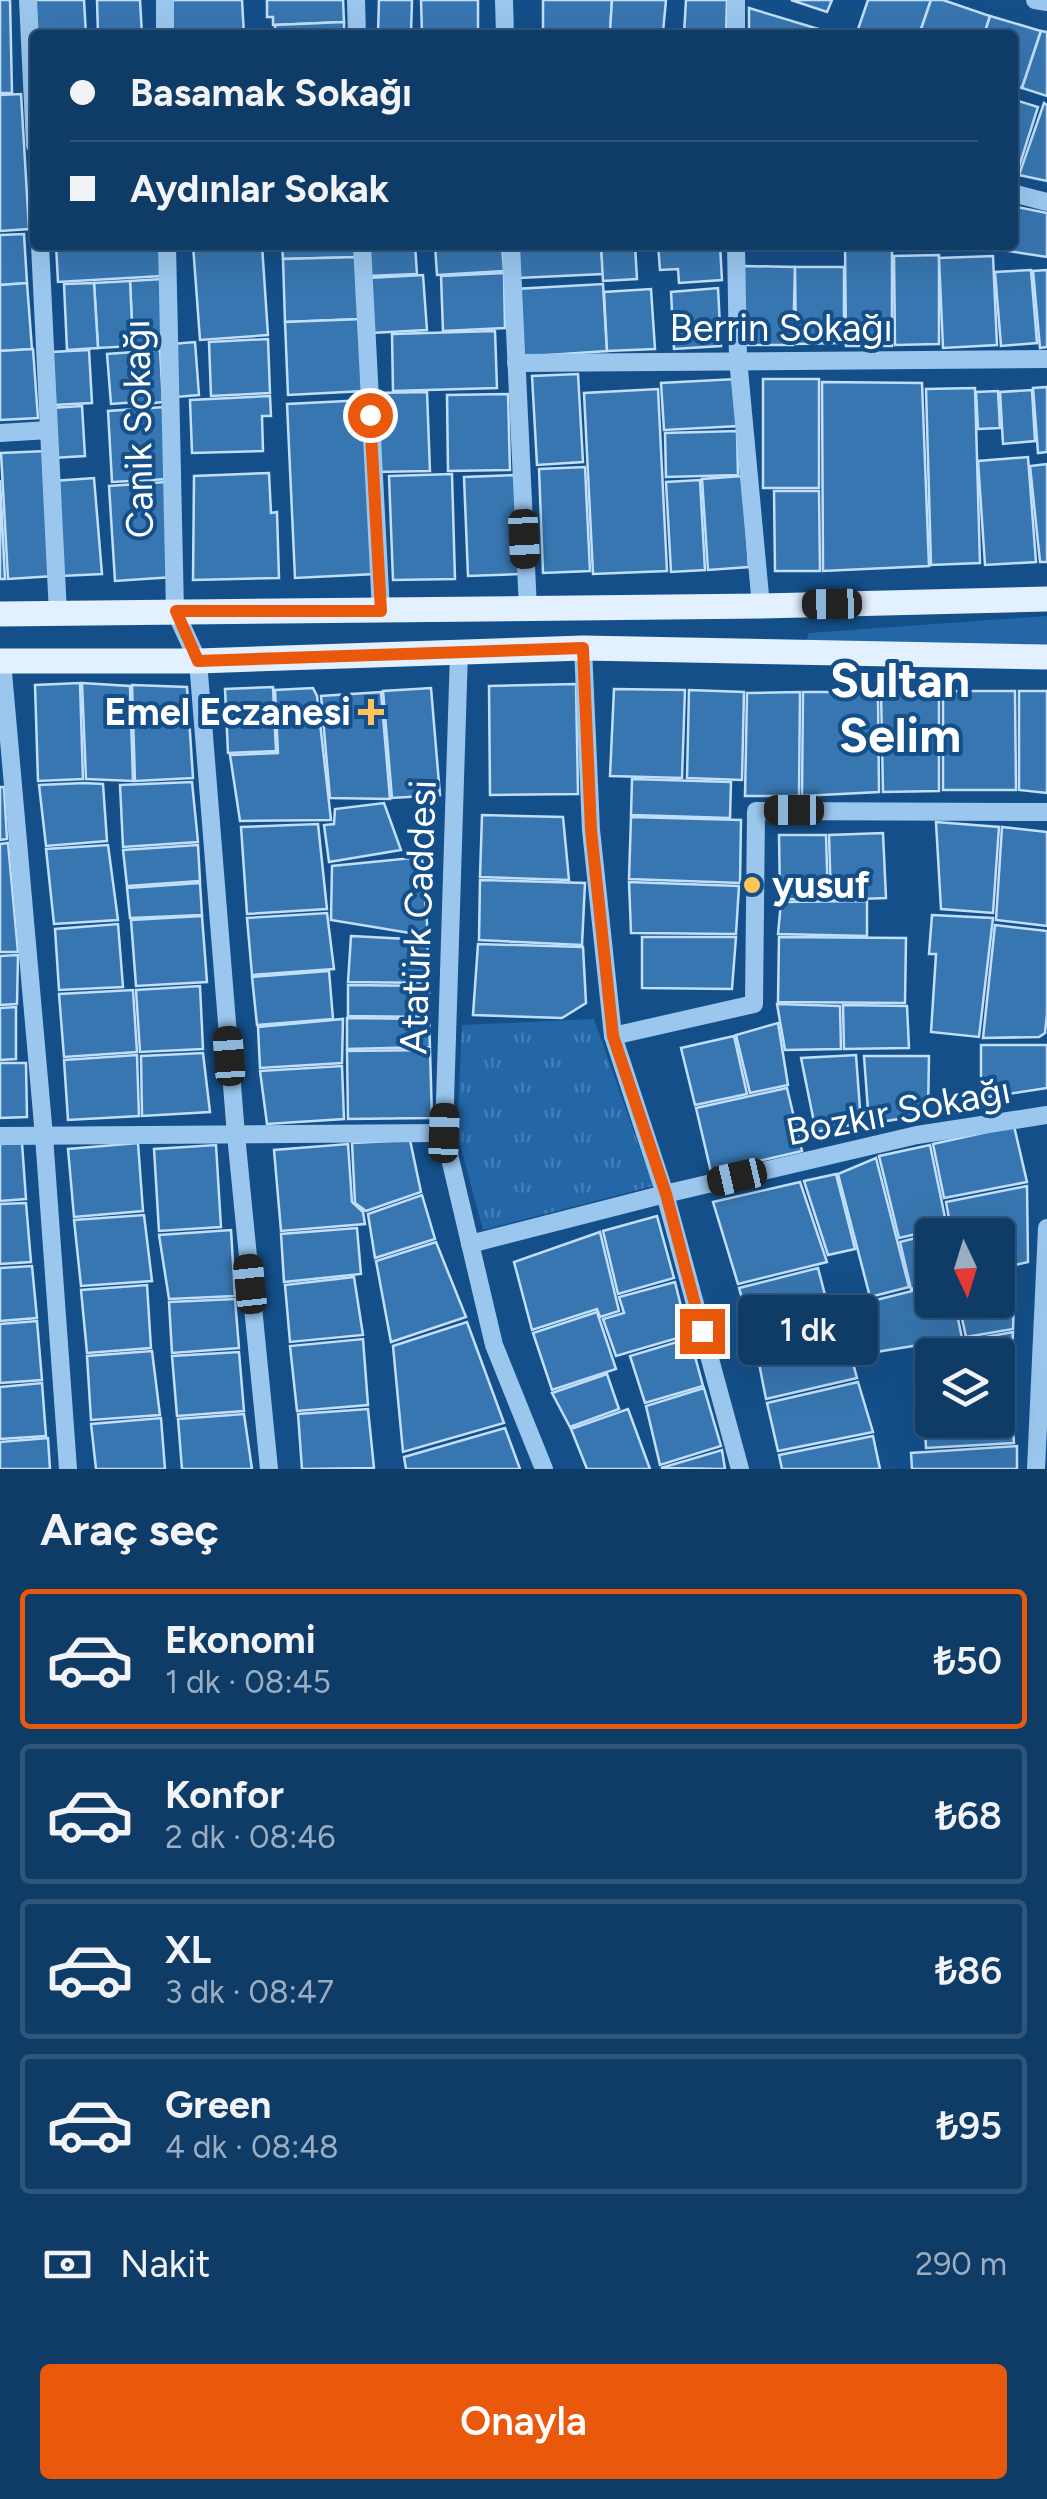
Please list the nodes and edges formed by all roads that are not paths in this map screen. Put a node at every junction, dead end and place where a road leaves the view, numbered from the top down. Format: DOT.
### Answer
graph roads {
  1 [pos="28,0"];
  2 [pos="165,0"];
  3 [pos="356,0"];
  4 [pos="504,0"];
  5 [pos="736,0"];
  6 [pos="1036,0"];
  7 [pos="1047,2"];
  8 [pos="165,30"];
  9 [pos="356,30"];
  10 [pos="505,30"];
  11 [pos="736,30"];
  12 [pos="30,41"];
  13 [pos="1018,195"];
  14 [pos="1047,202"];
  15 [pos="40,250"];
  16 [pos="167,250"];
  17 [pos="362,250"];
  18 [pos="511,250"];
  19 [pos="736,250"];
  20 [pos="1047,359"];
  21 [pos="738,360"];
  22 [pos="516,363"];
  23 [pos="49,430"];
  24 [pos="0,432"];
  25 [pos="1047,599"];
  26 [pos="760,606"];
  27 [pos="528,609"];
  28 [pos="176,611"];
  29 [pos="381,611"];
  30 [pos="0,614"];
  31 [pos="58,614"];
  32 [pos="583,648"];
  33 [pos="527,649"];
  34 [pos="459,652"];
  35 [pos="1047,657"];
  36 [pos="1,661"];
  37 [pos="198,661"];
  38 [pos="1047,812"];
  39 [pos="613,1036"];
  40 [pos="1047,1115"];
  41 [pos="444,1133"];
  42 [pos="236,1135"];
  43 [pos="0,1136"];
  44 [pos="44,1136"];
  45 [pos="666,1194"];
  46 [pos="1047,1228"];
  47 [pos="470,1244"];
  48 [pos="1045,1284"];
  49 [pos="68,1469"];
  50 [pos="269,1469"];
  51 [pos="544,1469"];
  52 [pos="740,1469"];
  53 [pos="1036,1469"];
  1 -- 12 [label="street"];
  2 -- 8 [label="street"];
  3 -- 9 [label="street"];
  4 -- 10 [label="street"];
  5 -- 11 [label="street"];
  6 -- 7 [label="street"];
  13 -- 14 [label="street"];
  15 -- 23 [label="street"];
  16 -- 28 [label="street, Canik Sokağı"];
  17 -- 29 [label="street"];
  18 -- 22 [label="street"];
  19 -- 21 [label="street"];
  20 -- 21 [label="street, Berrin Sokağı"];
  21 -- 22 [label="street, Berrin Sokağı"];
  21 -- 26 [label="street"];
  22 -- 27 [label="street"];
  23 -- 24 [label="street"];
  23 -- 31 [label="street"];
  25 -- 26 [label="main road"];
  26 -- 27 [label="main road"];
  27 -- 29 [label="main road"];
  27 -- 33 [label="main road"];
  28 -- 29 [label="main road"];
  28 -- 31 [label="main road"];
  28 -- 37 [label="street"];
  30 -- 31 [label="main road"];
  32 -- 33 [label="main road"];
  32 -- 35 [label="main road"];
  32 -- 39 [label="street"];
  33 -- 34 [label="main road"];
  34 -- 37 [label="main road"];
  34 -- 41 [label="street, Atatürk Caddesi"];
  36 -- 37 [label="main road"];
  36 -- 44 [label="street"];
  37 -- 42 [label="street"];
  38 -- 39 [label="street"];
  39 -- 45 [label="street"];
  40 -- 45 [label="street, Bozkır Sokağı"];
  41 -- 42 [label="street"];
  41 -- 47 [label="street, Atatürk Caddesi"];
  42 -- 44 [label="street"];
  42 -- 50 [label="street"];
  43 -- 44 [label="street"];
  44 -- 49 [label="street"];
  45 -- 47 [label="street, Bozkır Sokağı"];
  45 -- 52 [label="street"];
  46 -- 48 [label="street"];
  47 -- 51 [label="street, Atatürk Caddesi"];
  48 -- 53 [label="street"];
}
